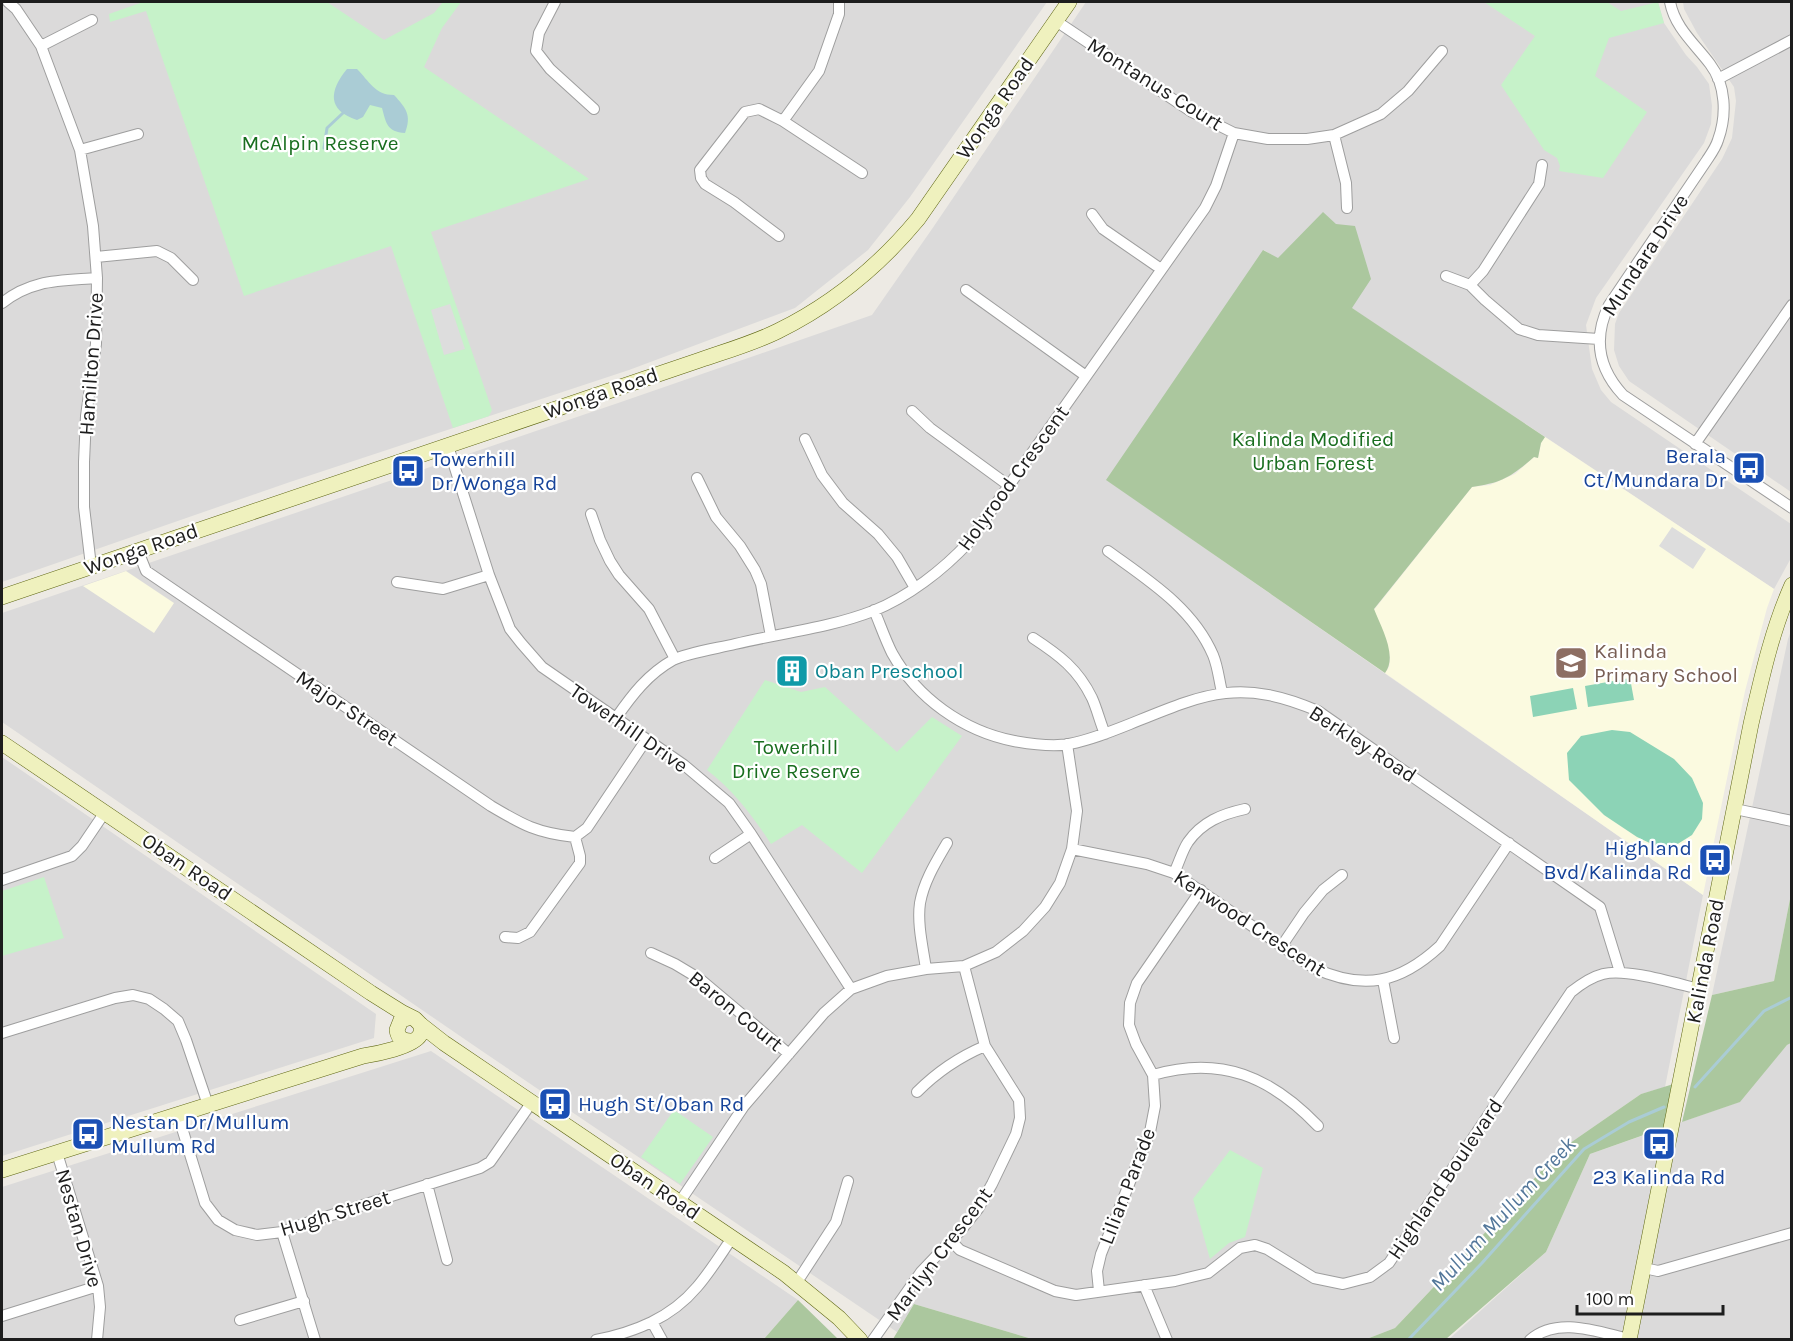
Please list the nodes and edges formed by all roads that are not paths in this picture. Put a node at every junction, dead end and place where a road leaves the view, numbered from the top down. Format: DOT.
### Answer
graph roads {
  1 [pos="8,2"];
  2 [pos="555,2"];
  3 [pos="840,2"];
  4 [pos="1069,2"];
  5 [pos="1670,2"];
  6 [pos="92,20"];
  7 [pos="1056,21"];
  8 [pos="1791,40"];
  9 [pos="41,46"];
  10 [pos="1442,51"];
  11 [pos="1718,79"];
  12 [pos="594,109"];
  13 [pos="783,121"];
  14 [pos="1234,133"];
  15 [pos="138,134"];
  16 [pos="1334,135"];
  17 [pos="80,150"];
  18 [pos="1542,165"];
  19 [pos="862,173"];
  20 [pos="1347,208"];
  21 [pos="1092,213"];
  22 [pos="779,236"];
  23 [pos="96,257"];
  24 [pos="1161,269"];
  25 [pos="1446,276"];
  26 [pos="97,278"];
  27 [pos="193,280"];
  28 [pos="1470,285"];
  29 [pos="966,290"];
  30 [pos="2,303"];
  31 [pos="1791,305"];
  32 [pos="1599,339"];
  33 [pos="1086,376"];
  34 [pos="912,411"];
  35 [pos="805,440"];
  36 [pos="1695,444"];
  37 [pos="448,446"];
  38 [pos="697,478"];
  39 [pos="1008,485"];
  40 [pos="1791,508"];
  41 [pos="591,514"];
  42 [pos="1108,551"];
  43 [pos="138,552"];
  44 [pos="91,566"];
  45 [pos="489,575"];
  46 [pos="397,582"];
  47 [pos="1791,585"];
  48 [pos="915,588"];
  49 [pos="2,597"];
  50 [pos="874,610"];
  51 [pos="771,636"];
  52 [pos="1033,638"];
  53 [pos="675,659"];
  54 [pos="1222,692"];
  55 [pos="616,718"];
  56 [pos="1104,734"];
  57 [pos="646,740"];
  58 [pos="2,743"];
  59 [pos="1068,744"];
  60 [pos="1245,809"];
  61 [pos="1735,809"];
  62 [pos="105,812"];
  63 [pos="1791,820"];
  64 [pos="751,834"];
  65 [pos="575,837"];
  66 [pos="947,843"];
  67 [pos="1509,843"];
  68 [pos="1072,849"];
  69 [pos="715,858"];
  70 [pos="1174,873"];
  71 [pos="1342,875"];
  72 [pos="2,880"];
  73 [pos="1201,890"];
  74 [pos="505,937"];
  75 [pos="1281,946"];
  76 [pos="651,953"];
  77 [pos="964,966"];
  78 [pos="926,969"];
  79 [pos="1620,972"];
  80 [pos="1383,980"];
  81 [pos="1699,988"];
  82 [pos="851,989"];
  83 [pos="371,993"];
  84 [pos="397,1028"];
  85 [pos="415,1031"];
  86 [pos="2,1033"];
  87 [pos="1394,1038"];
  88 [pos="986,1046"];
  89 [pos="789,1054"];
  90 [pos="363,1056"];
  91 [pos="1153,1075"];
  92 [pos="917,1092"];
  93 [pos="532,1102"];
  94 [pos="208,1105"];
  95 [pos="178,1115"];
  96 [pos="1318,1126"];
  97 [pos="57,1153"];
  98 [pos="2,1170"];
  99 [pos="848,1180"];
  100 [pos="427,1185"];
  101 [pos="679,1203"];
  102 [pos="282,1232"];
  103 [pos="1791,1233"];
  104 [pos="732,1238"];
  105 [pos="951,1241"];
  106 [pos="447,1260"];
  107 [pos="1644,1268"];
  108 [pos="797,1282"];
  109 [pos="1144,1285"];
  110 [pos="98,1286"];
  111 [pos="1099,1291"];
  112 [pos="304,1301"];
  113 [pos="2,1316"];
  114 [pos="240,1320"];
  115 [pos="652,1323"];
  116 [pos="1629,1339"];
  117 [pos="98,1340"];
  118 [pos="315,1340"];
  119 [pos="596,1340"];
  120 [pos="662,1340"];
  121 [pos="860,1340"];
  122 [pos="873,1340"];
  123 [pos="1167,1340"];
  124 [pos="1530,1340"];
  1 -- 9 [label="street, Hamilton Drive"];
  2 -- 12 [label="street"];
  3 -- 13 [label="street"];
  4 -- 7 [label="main road, Wonga Road"];
  5 -- 11 [label="street, Mundara Drive"];
  6 -- 9 [label="street"];
  7 -- 14 [label="street, Montanus Court"];
  7 -- 37 [label="main road, Wonga Road"];
  8 -- 11 [label="street"];
  9 -- 17 [label="street, Hamilton Drive"];
  10 -- 16 [label="street, Montanus Court"];
  11 -- 32 [label="street, Mundara Drive"];
  13 -- 19 [label="street"];
  13 -- 22 [label="street"];
  14 -- 16 [label="street, Montanus Court"];
  14 -- 24 [label="street, Holyrood Crescent"];
  15 -- 17 [label="street"];
  16 -- 20 [label="street"];
  17 -- 23 [label="street, Hamilton Drive"];
  18 -- 28 [label="street"];
  21 -- 24 [label="street"];
  23 -- 26 [label="street, Hamilton Drive"];
  23 -- 27 [label="street"];
  24 -- 33 [label="street, Holyrood Crescent"];
  25 -- 28 [label="street"];
  26 -- 30 [label="street"];
  26 -- 44 [label="street, Hamilton Drive"];
  28 -- 32 [label="street"];
  29 -- 33 [label="street"];
  31 -- 36 [label="street"];
  32 -- 36 [label="street, Mundara Drive"];
  33 -- 39 [label="street, Holyrood Crescent"];
  34 -- 39 [label="street"];
  35 -- 48 [label="street"];
  36 -- 40 [label="street, Mundara Drive"];
  37 -- 43 [label="main road, Wonga Road"];
  37 -- 45 [label="street, Towerhill Drive"];
  38 -- 51 [label="street"];
  39 -- 48 [label="street, Holyrood Crescent"];
  41 -- 53 [label="street"];
  42 -- 54 [label="street"];
  43 -- 44 [label="main road, Wonga Road"];
  43 -- 65 [label="street, Major Street"];
  44 -- 49 [label="main road, Wonga Road"];
  45 -- 46 [label="street"];
  45 -- 55 [label="street, Towerhill Drive"];
  47 -- 61 [label="main road, Kalinda Road"];
  48 -- 50 [label="street, Holyrood Crescent"];
  50 -- 51 [label="street, Holyrood Crescent"];
  50 -- 59 [label="street, Berkley Road"];
  51 -- 53 [label="street, Holyrood Crescent"];
  52 -- 56 [label="street"];
  53 -- 55 [label="street, Holyrood Crescent"];
  54 -- 56 [label="street, Berkley Road"];
  54 -- 67 [label="street, Berkley Road"];
  55 -- 57 [label="street, Towerhill Drive"];
  56 -- 59 [label="street, Berkley Road"];
  57 -- 64 [label="street, Towerhill Drive"];
  57 -- 65 [label="street"];
  58 -- 62 [label="main road, Oban Road"];
  59 -- 68 [label="street"];
  60 -- 70 [label="street"];
  61 -- 63 [label="street"];
  61 -- 81 [label="main road, Kalinda Road"];
  62 -- 72 [label="street"];
  62 -- 83 [label="main road, Oban Road"];
  64 -- 69 [label="street"];
  64 -- 82 [label="street, Towerhill Drive"];
  65 -- 74 [label="street"];
  66 -- 78 [label="street"];
  67 -- 79 [label="street, Berkley Road"];
  67 -- 80 [label="street, Kenwood Crescent"];
  68 -- 70 [label="street, Kenwood Crescent"];
  68 -- 77 [label="street"];
  70 -- 73 [label="street, Kenwood Crescent"];
  71 -- 75 [label="street"];
  73 -- 75 [label="street, Kenwood Crescent"];
  73 -- 91 [label="street, Lilian Parade"];
  75 -- 80 [label="street, Kenwood Crescent"];
  76 -- 89 [label="street, Baron Court"];
  77 -- 78 [label="street"];
  77 -- 88 [label="street, Marilyn Crescent"];
  78 -- 82 [label="street"];
  79 -- 81 [label="street, Highland Boulevard"];
  79 -- 109 [label="street, Highland Boulevard"];
  80 -- 87 [label="street"];
  81 -- 107 [label="main road, Kalinda Road"];
  82 -- 89 [label="street"];
  83 -- 84 [label="main road, Oban Road"];
  83 -- 85 [label="main road, Oban Road"];
  84 -- 85 [label="main road"];
  84 -- 90 [label="main road"];
  85 -- 90 [label="main road"];
  85 -- 93 [label="main road, Oban Road"];
  86 -- 94 [label="street"];
  88 -- 92 [label="street"];
  88 -- 105 [label="street, Marilyn Crescent"];
  89 -- 101 [label="street"];
  90 -- 94 [label="main road"];
  91 -- 96 [label="street"];
  91 -- 111 [label="street, Lilian Parade"];
  93 -- 100 [label="street, Hugh Street"];
  93 -- 101 [label="main road, Oban Road"];
  94 -- 95 [label="main road"];
  95 -- 97 [label="main road"];
  95 -- 102 [label="street, Hugh Street"];
  97 -- 98 [label="main road"];
  97 -- 110 [label="street, Nestan Drive"];
  99 -- 108 [label="street"];
  100 -- 102 [label="street, Hugh Street"];
  100 -- 106 [label="street"];
  101 -- 104 [label="main road, Oban Road"];
  102 -- 112 [label="street"];
  103 -- 107 [label="street"];
  104 -- 108 [label="main road, Oban Road"];
  104 -- 115 [label="street"];
  105 -- 111 [label="street, Highland Boulevard"];
  105 -- 122 [label="street, Marilyn Crescent"];
  107 -- 116 [label="main road, Kalinda Road"];
  108 -- 121 [label="main road, Oban Road"];
  109 -- 111 [label="street, Highland Boulevard"];
  109 -- 123 [label="street"];
  110 -- 113 [label="street"];
  110 -- 117 [label="street, Nestan Drive"];
  112 -- 114 [label="street"];
  112 -- 118 [label="street"];
  115 -- 119 [label="street"];
  115 -- 120 [label="street"];
  116 -- 124 [label="street"];
}
